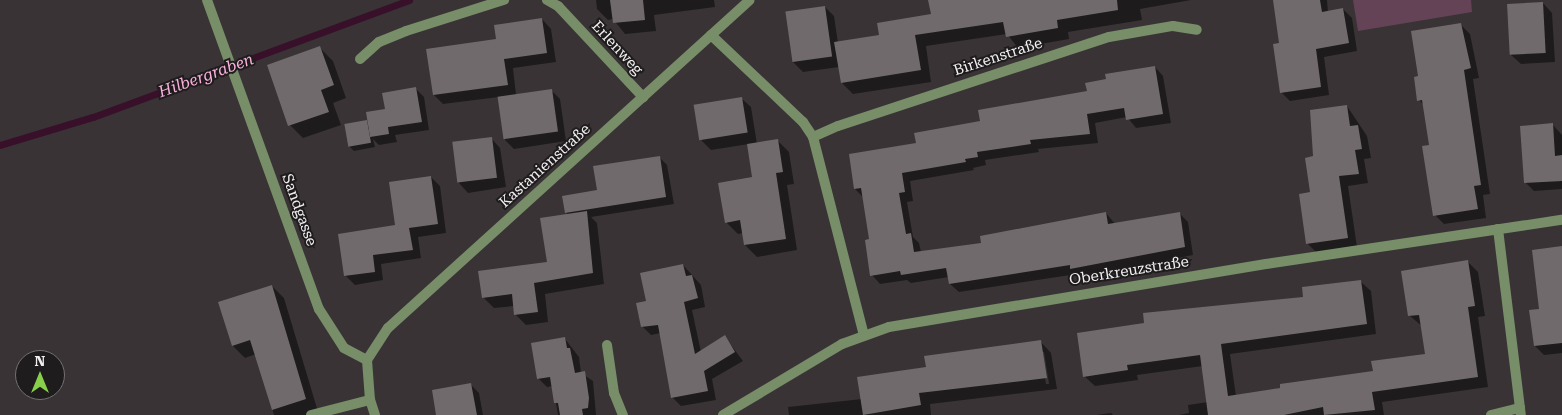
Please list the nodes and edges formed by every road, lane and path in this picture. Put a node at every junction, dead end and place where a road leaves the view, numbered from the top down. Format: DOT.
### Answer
graph roads {
  1 [pos="207,0"];
  2 [pos="504,0"];
  3 [pos="547,0"];
  4 [pos="750,0"];
  5 [pos="1197,30"];
  6 [pos="711,35"];
  7 [pos="360,59"];
  8 [pos="642,98"];
  9 [pos="814,137"];
  10 [pos="1562,220"];
  11 [pos="1498,229"];
  12 [pos="864,334"];
  13 [pos="607,345"];
  14 [pos="368,360"];
  15 [pos="370,400"];
  16 [pos="1521,411"];
  17 [pos="311,415"];
  18 [pos="375,415"];
  19 [pos="622,415"];
  20 [pos="723,415"];
  21 [pos="1491,415"];
  1 -- 14 [label="street, Sandgasse"];
  2 -- 7 [label="street"];
  3 -- 8 [label="street, Erlenweg"];
  4 -- 6 [label="street, Kastanienstraße"];
  5 -- 9 [label="street, Birkenstraße"];
  6 -- 8 [label="street, Kastanienstraße"];
  6 -- 9 [label="street"];
  8 -- 14 [label="street, Kastanienstraße"];
  9 -- 12 [label="street"];
  10 -- 11 [label="street, Oberkreuzstraße"];
  11 -- 12 [label="street, Oberkreuzstraße"];
  11 -- 16 [label="street"];
  12 -- 20 [label="street, Oberkreuzstraße"];
  13 -- 19 [label="street"];
  14 -- 15 [label="street"];
  15 -- 17 [label="street"];
  15 -- 18 [label="street"];
  16 -- 21 [label="street"];
}
